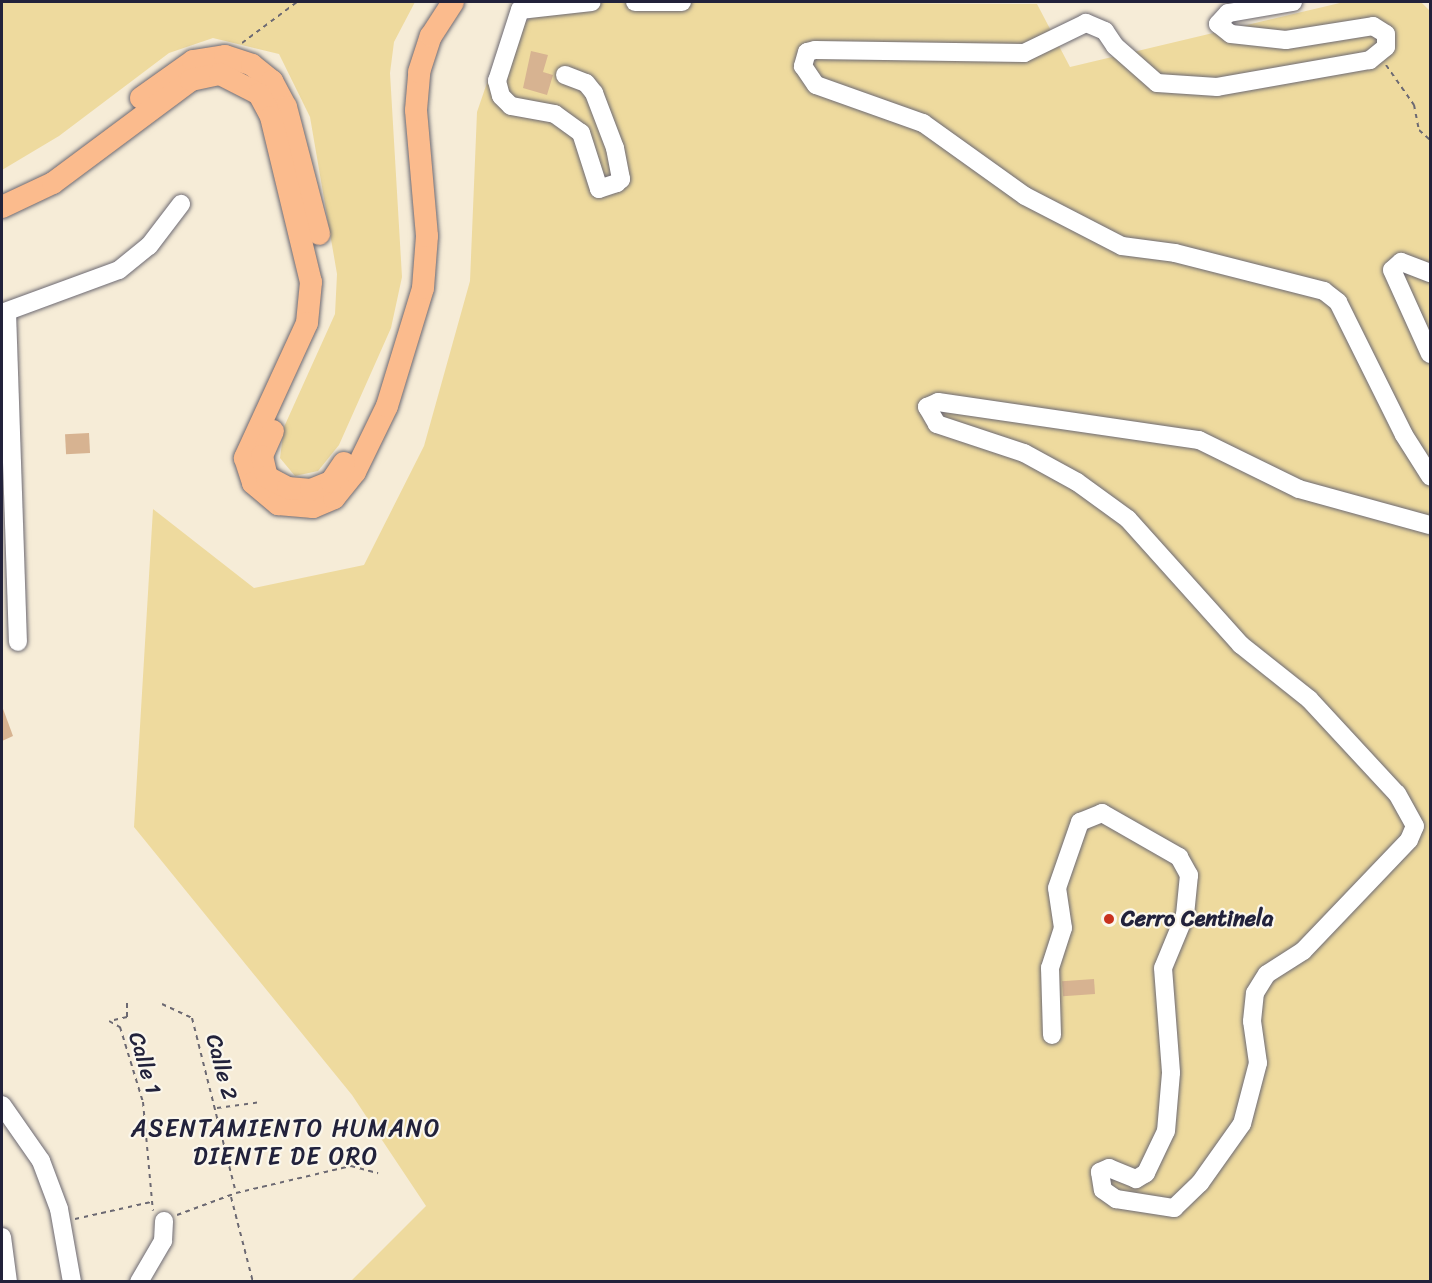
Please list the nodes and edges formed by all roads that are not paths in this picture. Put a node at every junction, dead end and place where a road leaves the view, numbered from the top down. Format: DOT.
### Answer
graph roads {
  1 [pos="440,2"];
  2 [pos="453,2"];
  3 [pos="592,2"];
  4 [pos="635,2"];
  5 [pos="682,2"];
  6 [pos="1293,2"];
  7 [pos="565,75"];
  8 [pos="2,193"];
  9 [pos="181,204"];
  10 [pos="2,207"];
  11 [pos="1431,273"];
  12 [pos="4,312"];
  13 [pos="1431,354"];
  14 [pos="7,431"];
  15 [pos="1431,476"];
  16 [pos="1431,525"];
  17 [pos="18,642"];
  18 [pos="1052,1035"];
  19 [pos="2,1105"];
  20 [pos="160,1222"];
  21 [pos="2,1237"];
  22 [pos="8,1281"];
  23 [pos="72,1281"];
  24 [pos="140,1281"];
  1 -- 8 [label="main road"];
  2 -- 10 [label="main road"];
  3 -- 7 [label="street"];
  4 -- 5 [label="street"];
  6 -- 15 [label="street"];
  9 -- 12 [label="street"];
  11 -- 13 [label="street"];
  12 -- 14 [label="street"];
  14 -- 17 [label="street"];
  16 -- 18 [label="street"];
  19 -- 23 [label="street"];
  20 -- 24 [label="street"];
  21 -- 22 [label="street"];
}
